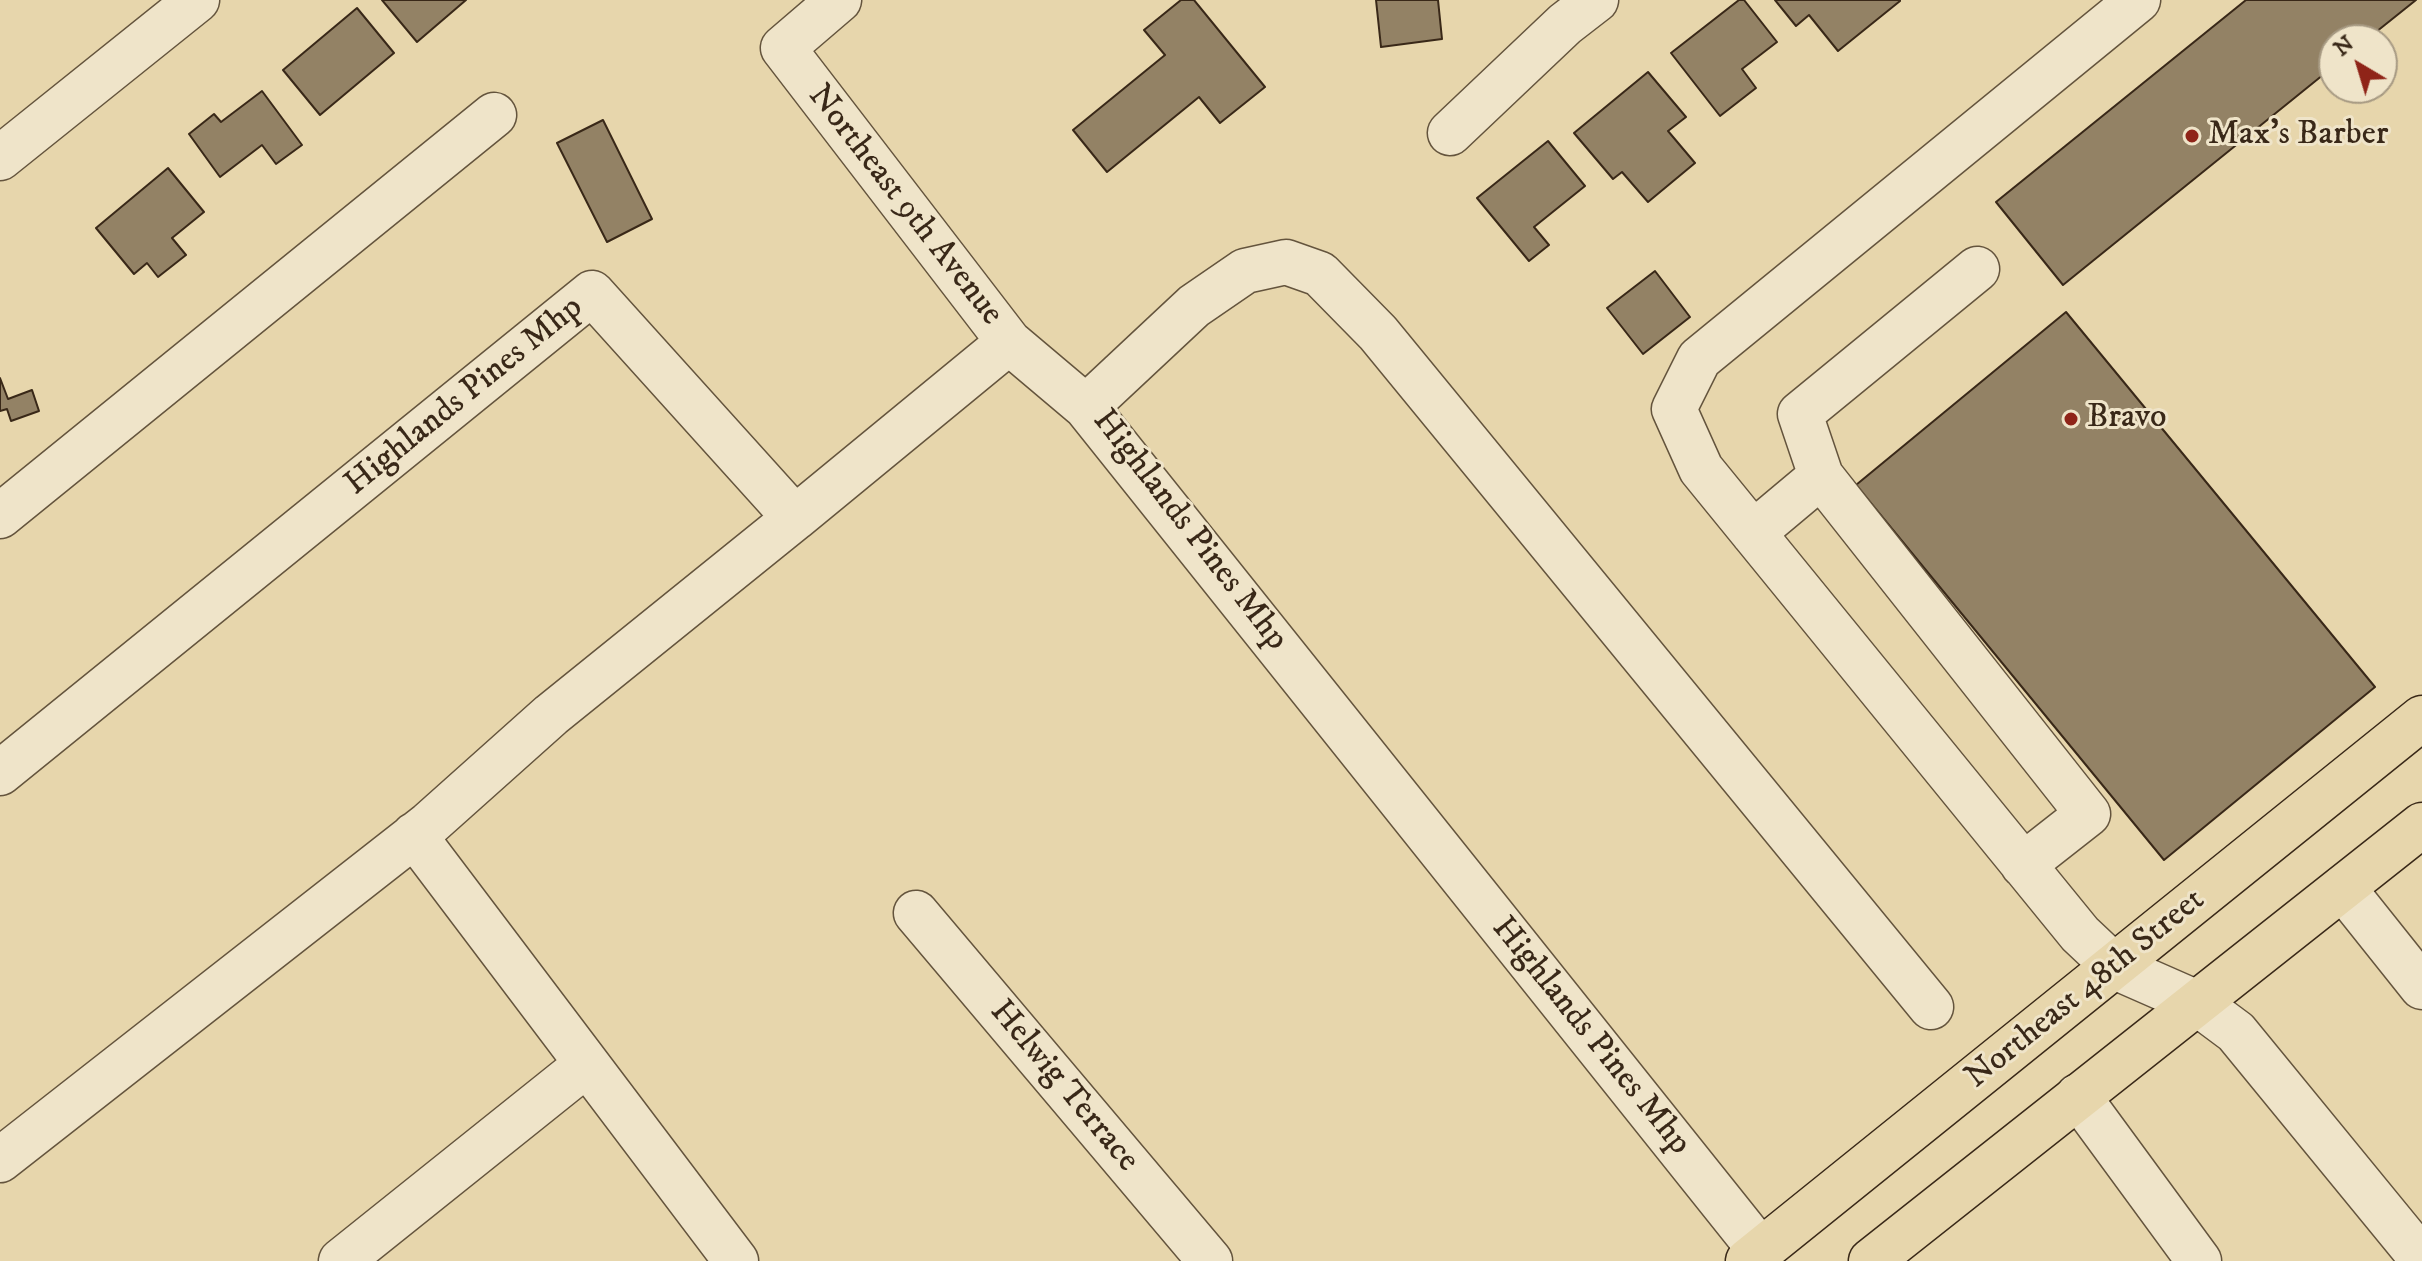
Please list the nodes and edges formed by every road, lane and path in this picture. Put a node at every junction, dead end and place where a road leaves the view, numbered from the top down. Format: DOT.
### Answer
graph roads {
  1 [pos="197,0"];
  2 [pos="839,0"];
  3 [pos="2138,0"];
  4 [pos="1588,3"];
  5 [pos="494,115"];
  6 [pos="1450,133"];
  7 [pos="0,158"];
  8 [pos="1977,269"];
  9 [pos="1009,342"];
  10 [pos="1086,407"];
  11 [pos="1821,476"];
  12 [pos="0,516"];
  13 [pos="795,518"];
  14 [pos="1753,533"];
  15 [pos="2422,718"];
  16 [pos="0,773"];
  17 [pos="2422,825"];
  18 [pos="414,835"];
  19 [pos="2023,865"];
  20 [pos="2343,888"];
  21 [pos="916,913"];
  22 [pos="2115,967"];
  23 [pos="2422,987"];
  24 [pos="2197,1003"];
  25 [pos="1931,1007"];
  26 [pos="587,1064"];
  27 [pos="2078,1096"];
  28 [pos="0,1160"];
  29 [pos="1764,1257"];
  30 [pos="2422,1259"];
  31 [pos="341,1261"];
  32 [pos="736,1261"];
  33 [pos="1210,1261"];
  34 [pos="1871,1261"];
  35 [pos="2199,1261"];
  1 -- 7 [label="street"];
  2 -- 9 [label="street, Northeast 9th Avenue"];
  3 -- 14 [label="street"];
  4 -- 6 [label="street"];
  5 -- 12 [label="street"];
  8 -- 11 [label="street"];
  9 -- 10 [label="street, Northeast 9th Avenue"];
  9 -- 13 [label="street"];
  10 -- 25 [label="street, Highlands Pines Mhp"];
  10 -- 29 [label="street, Highlands Pines Mhp"];
  11 -- 14 [label="street"];
  11 -- 19 [label="street"];
  13 -- 16 [label="street, Highlands Pines Mhp"];
  13 -- 18 [label="street"];
  14 -- 19 [label="street"];
  15 -- 22 [label="main road, Northeast 48th Street"];
  17 -- 20 [label="main road"];
  18 -- 26 [label="street"];
  18 -- 28 [label="street"];
  19 -- 22 [label="street"];
  20 -- 23 [label="street"];
  20 -- 24 [label="main road"];
  21 -- 33 [label="street, Helwig Terrace"];
  22 -- 24 [label="street"];
  22 -- 29 [label="main road, Northeast 48th Street"];
  24 -- 27 [label="main road"];
  24 -- 30 [label="street"];
  26 -- 31 [label="street"];
  26 -- 32 [label="street"];
  27 -- 34 [label="main road"];
  27 -- 35 [label="street"];
}
